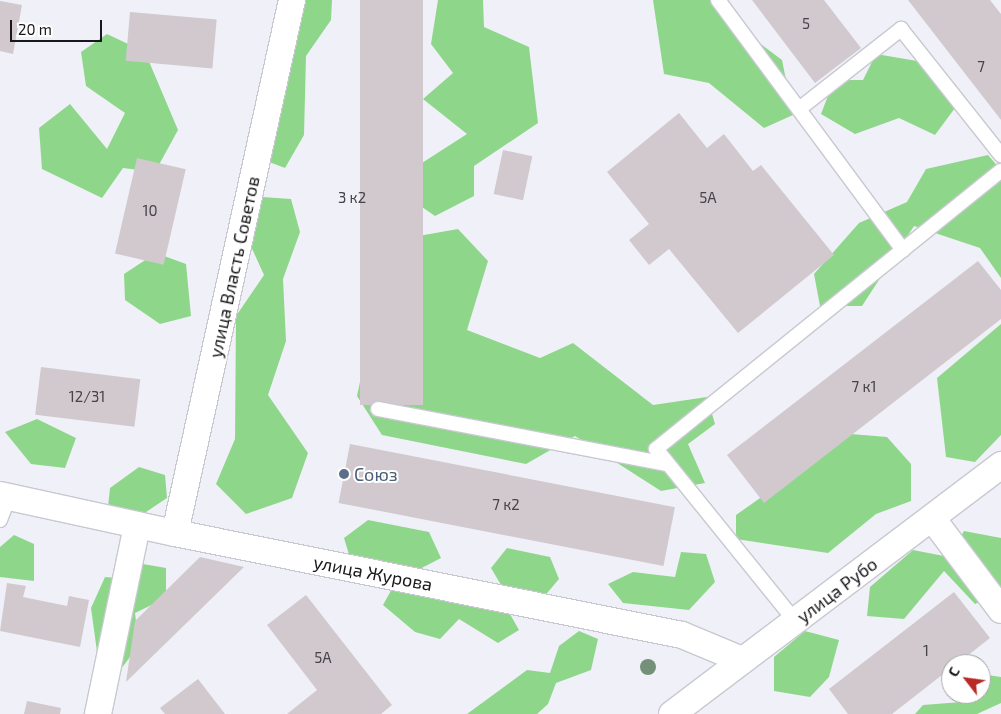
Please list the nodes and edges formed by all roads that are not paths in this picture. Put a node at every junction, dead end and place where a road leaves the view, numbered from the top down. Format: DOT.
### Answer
graph roads {
  1 [pos="292,0"];
  2 [pos="718,0"];
  3 [pos="799,109"];
  4 [pos="1001,155"];
  5 [pos="1001,171"];
  6 [pos="904,250"];
  7 [pos="378,409"];
  8 [pos="667,464"];
  9 [pos="1001,465"];
  10 [pos="3,504"];
  11 [pos="932,518"];
  12 [pos="137,525"];
  13 [pos="175,534"];
  14 [pos="1001,610"];
  15 [pos="795,621"];
  16 [pos="742,660"];
  17 [pos="98,714"];
  18 [pos="672,714"];
  1 -- 13 [label="street, улица Власть Советов"];
  2 -- 3 [label="lane"];
  3 -- 4 [label="lane"];
  3 -- 6 [label="lane"];
  5 -- 6 [label="lane"];
  6 -- 8 [label="lane"];
  7 -- 8 [label="lane"];
  8 -- 15 [label="lane"];
  9 -- 11 [label="street, улица Рубо"];
  10 -- 12 [label="street, улица Журова"];
  11 -- 14 [label="street"];
  11 -- 15 [label="street, улица Рубо"];
  12 -- 13 [label="street, улица Журова"];
  12 -- 17 [label="street"];
  13 -- 16 [label="street, улица Журова"];
  15 -- 16 [label="street, улица Рубо"];
  16 -- 18 [label="street, улица Рубо"];
}
